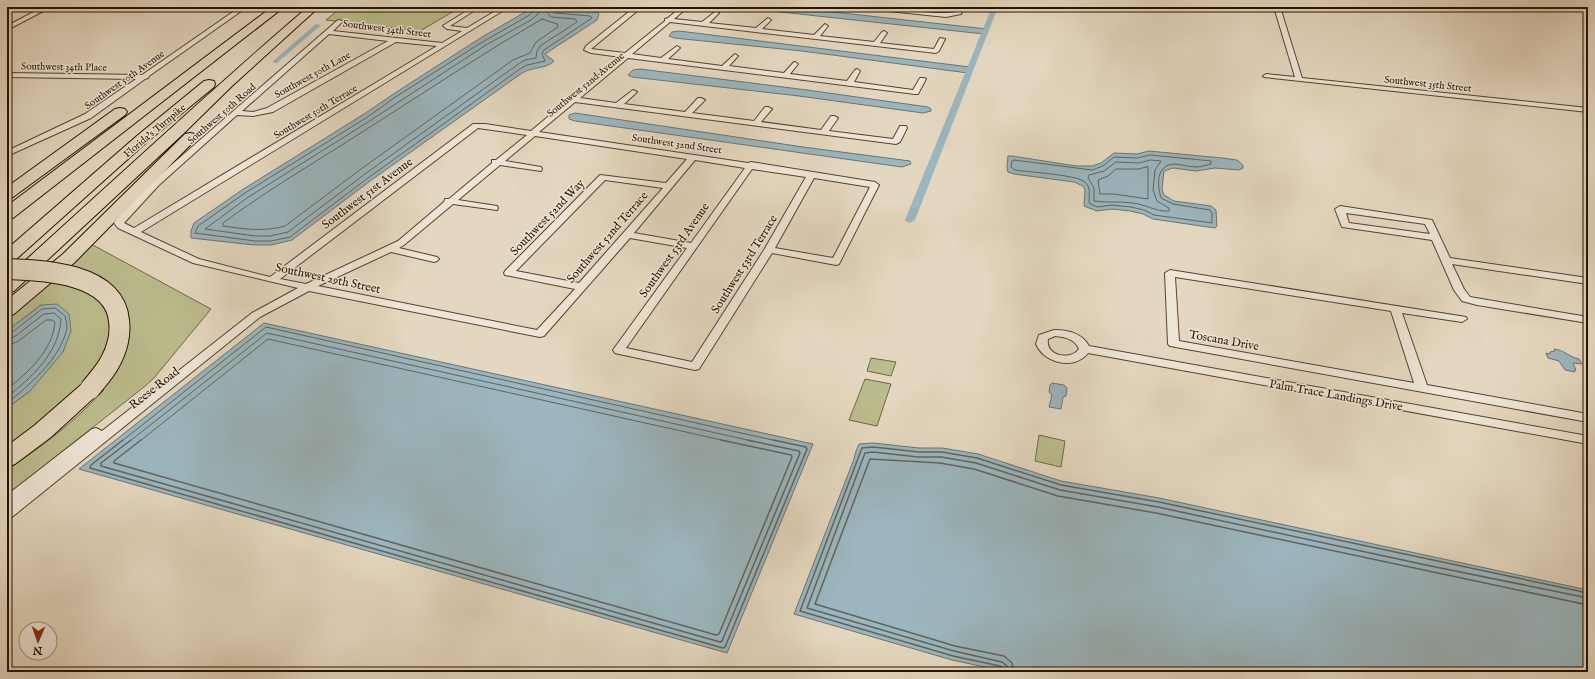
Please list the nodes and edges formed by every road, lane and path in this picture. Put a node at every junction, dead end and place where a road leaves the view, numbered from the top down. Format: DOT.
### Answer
graph roads {
  1 [pos="48,7"];
  2 [pos="244,7"];
  3 [pos="304,7"];
  4 [pos="477,7"];
  5 [pos="506,7"];
  6 [pos="640,7"];
  7 [pos="679,7"];
  8 [pos="685,7"];
  9 [pos="869,7"];
  10 [pos="961,7"];
  11 [pos="1277,7"];
  12 [pos="278,8"];
  13 [pos="319,9"];
  14 [pos="716,13"];
  15 [pos="667,20"];
  16 [pos="768,20"];
  17 [pos="340,21"];
  18 [pos="704,24"];
  19 [pos="307,25"];
  20 [pos="825,26"];
  21 [pos="7,28"];
  22 [pos="468,30"];
  23 [pos="758,30"];
  24 [pos="328,32"];
  25 [pos="884,33"];
  26 [pos="816,37"];
  27 [pos="396,39"];
  28 [pos="942,39"];
  29 [pos="876,44"];
  30 [pos="443,45"];
  31 [pos="677,48"];
  32 [pos="624,55"];
  33 [pos="735,56"];
  34 [pos="663,60"];
  35 [pos="795,64"];
  36 [pos="724,68"];
  37 [pos="857,71"];
  38 [pos="7,75"];
  39 [pos="785,76"];
  40 [pos="1266,76"];
  41 [pos="146,77"];
  42 [pos="922,80"];
  43 [pos="1299,80"];
  44 [pos="849,84"];
  45 [pos="633,92"];
  46 [pos="571,99"];
  47 [pos="158,100"];
  48 [pos="701,100"];
  49 [pos="618,105"];
  50 [pos="768,108"];
  51 [pos="1588,110"];
  52 [pos="235,114"];
  53 [pos="688,114"];
  54 [pos="834,118"];
  55 [pos="756,124"];
  56 [pos="476,126"];
  57 [pos="903,128"];
  58 [pos="178,131"];
  59 [pos="530,133"];
  60 [pos="823,133"];
  61 [pos="143,138"];
  62 [pos="7,154"];
  63 [pos="693,156"];
  64 [pos="495,162"];
  65 [pos="751,165"];
  66 [pos="538,169"];
  67 [pos="812,175"];
  68 [pos="667,186"];
  69 [pos="7,194"];
  70 [pos="448,201"];
  71 [pos="494,208"];
  72 [pos="7,214"];
  73 [pos="118,223"];
  74 [pos="7,229"];
  75 [pos="134,232"];
  76 [pos="628,235"];
  77 [pos="1435,238"];
  78 [pos="7,239"];
  79 [pos="693,246"];
  80 [pos="388,248"];
  81 [pos="769,250"];
  82 [pos="7,258"];
  83 [pos="434,259"];
  84 [pos="1445,260"];
  85 [pos="7,269"];
  86 [pos="272,280"];
  87 [pos="1585,281"];
  88 [pos="308,287"];
  89 [pos="582,287"];
  90 [pos="7,288"];
  91 [pos="1588,290"];
  92 [pos="1395,308"];
  93 [pos="7,310"];
  94 [pos="1588,317"];
  95 [pos="1462,319"];
  96 [pos="540,334"];
  97 [pos="1084,349"];
  98 [pos="695,366"];
  99 [pos="1422,388"];
  100 [pos="1588,418"];
  101 [pos="1588,440"];
  102 [pos="7,458"];
  103 [pos="7,502"];
  104 [pos="7,513"];
  1 -- 21 [label="street"];
  2 -- 41 [label="street, Southwest 50th Avenue"];
  3 -- 61 [label="highway, Florida's Turnpike"];
  4 -- 22 [label="street"];
  5 -- 22 [label="street, Southwest 50th Terrace"];
  6 -- 32 [label="street"];
  7 -- 15 [label="street, Southwest 52nd Avenue"];
  8 -- 15 [label="street, Southwest 52nd Avenue"];
  9 -- 10 [label="street"];
  11 -- 43 [label="street"];
  12 -- 47 [label="highway, Florida's Turnpike"];
  12 -- 69 [label="highway"];
  13 -- 19 [label="highway"];
  13 -- 58 [label="highway"];
  14 -- 18 [label="street"];
  15 -- 18 [label="street"];
  15 -- 32 [label="street, Southwest 52nd Avenue"];
  16 -- 23 [label="street"];
  17 -- 24 [label="street, Southwest 50th Road"];
  18 -- 23 [label="street"];
  19 -- 58 [label="highway"];
  19 -- 93 [label="highway"];
  20 -- 26 [label="street"];
  22 -- 30 [label="street, Southwest 50th Terrace"];
  23 -- 26 [label="street"];
  24 -- 27 [label="street, Southwest 34th Street"];
  24 -- 52 [label="street, Southwest 50th Road"];
  25 -- 29 [label="street"];
  26 -- 29 [label="street"];
  27 -- 30 [label="street, Southwest 34th Street"];
  27 -- 52 [label="street, Southwest 50th Lane"];
  28 -- 29 [label="street"];
  30 -- 75 [label="street, Southwest 50th Terrace"];
  31 -- 34 [label="street"];
  32 -- 34 [label="street"];
  32 -- 46 [label="street, Southwest 52nd Avenue"];
  33 -- 36 [label="street"];
  34 -- 36 [label="street"];
  35 -- 39 [label="street"];
  36 -- 39 [label="street"];
  37 -- 44 [label="street"];
  38 -- 41 [label="street, Southwest 34th Place"];
  39 -- 44 [label="street"];
  40 -- 43 [label="street, Southwest 35th Street"];
  41 -- 62 [label="street, Southwest 50th Avenue"];
  42 -- 44 [label="street"];
  43 -- 51 [label="street, Southwest 35th Street"];
  45 -- 49 [label="street"];
  46 -- 49 [label="street"];
  46 -- 59 [label="street, Southwest 52nd Avenue"];
  47 -- 72 [label="highway, Florida's Turnpike"];
  47 -- 74 [label="highway"];
  48 -- 53 [label="street"];
  49 -- 53 [label="street"];
  50 -- 55 [label="street"];
  52 -- 73 [label="street, Southwest 50th Road"];
  53 -- 55 [label="street"];
  54 -- 60 [label="street"];
  55 -- 60 [label="street"];
  56 -- 59 [label="street, Southwest 32nd Street"];
  56 -- 86 [label="street, Southwest 51st Avenue"];
  57 -- 60 [label="street"];
  58 -- 90 [label="highway"];
  59 -- 63 [label="street, Southwest 32nd Street"];
  59 -- 64 [label="street, Southwest 52nd Avenue"];
  61 -- 78 [label="highway"];
  61 -- 82 [label="highway, Florida's Turnpike"];
  63 -- 65 [label="street, Southwest 32nd Street"];
  63 -- 68 [label="street, Southwest 52nd Terrace"];
  64 -- 66 [label="street"];
  64 -- 70 [label="street, Southwest 52nd Avenue"];
  65 -- 67 [label="street, Southwest 32nd Street"];
  65 -- 79 [label="street, Southwest 53rd Avenue"];
  67 -- 81 [label="street, Southwest 53rd Terrace"];
  67 -- 81 [label="street, Southwest 32nd Street"];
  68 -- 76 [label="street, Southwest 52nd Terrace"];
  68 -- 89 [label="street, Southwest 52nd Way"];
  70 -- 71 [label="street"];
  70 -- 80 [label="street, Southwest 52nd Avenue"];
  73 -- 75 [label="street, Southwest 29th Street"];
  75 -- 86 [label="street, Southwest 29th Street"];
  76 -- 79 [label="street"];
  76 -- 89 [label="street, Southwest 52nd Terrace"];
  77 -- 77 [label="street"];
  77 -- 84 [label="street"];
  79 -- 98 [label="street, Southwest 53rd Avenue"];
  80 -- 83 [label="street"];
  80 -- 88 [label="street, Southwest 52nd Avenue"];
  81 -- 98 [label="street, Southwest 53rd Terrace"];
  84 -- 87 [label="street"];
  84 -- 94 [label="street"];
  85 -- 102 [label="highway, bridge"];
  86 -- 88 [label="street, Southwest 29th Street"];
  87 -- 91 [label="street"];
  88 -- 96 [label="street, Southwest 29th Street"];
  88 -- 103 [label="street, Reese Road"];
  88 -- 104 [label="street, Reese Road"];
  89 -- 96 [label="street, Southwest 52nd Terrace"];
  92 -- 95 [label="street, Toscana Drive"];
  92 -- 99 [label="street"];
  92 -- 99 [label="street, Toscana Drive"];
  97 -- 101 [label="street, Palm Trace Landings Drive"];
  99 -- 100 [label="street, Toscana Drive"];
}
